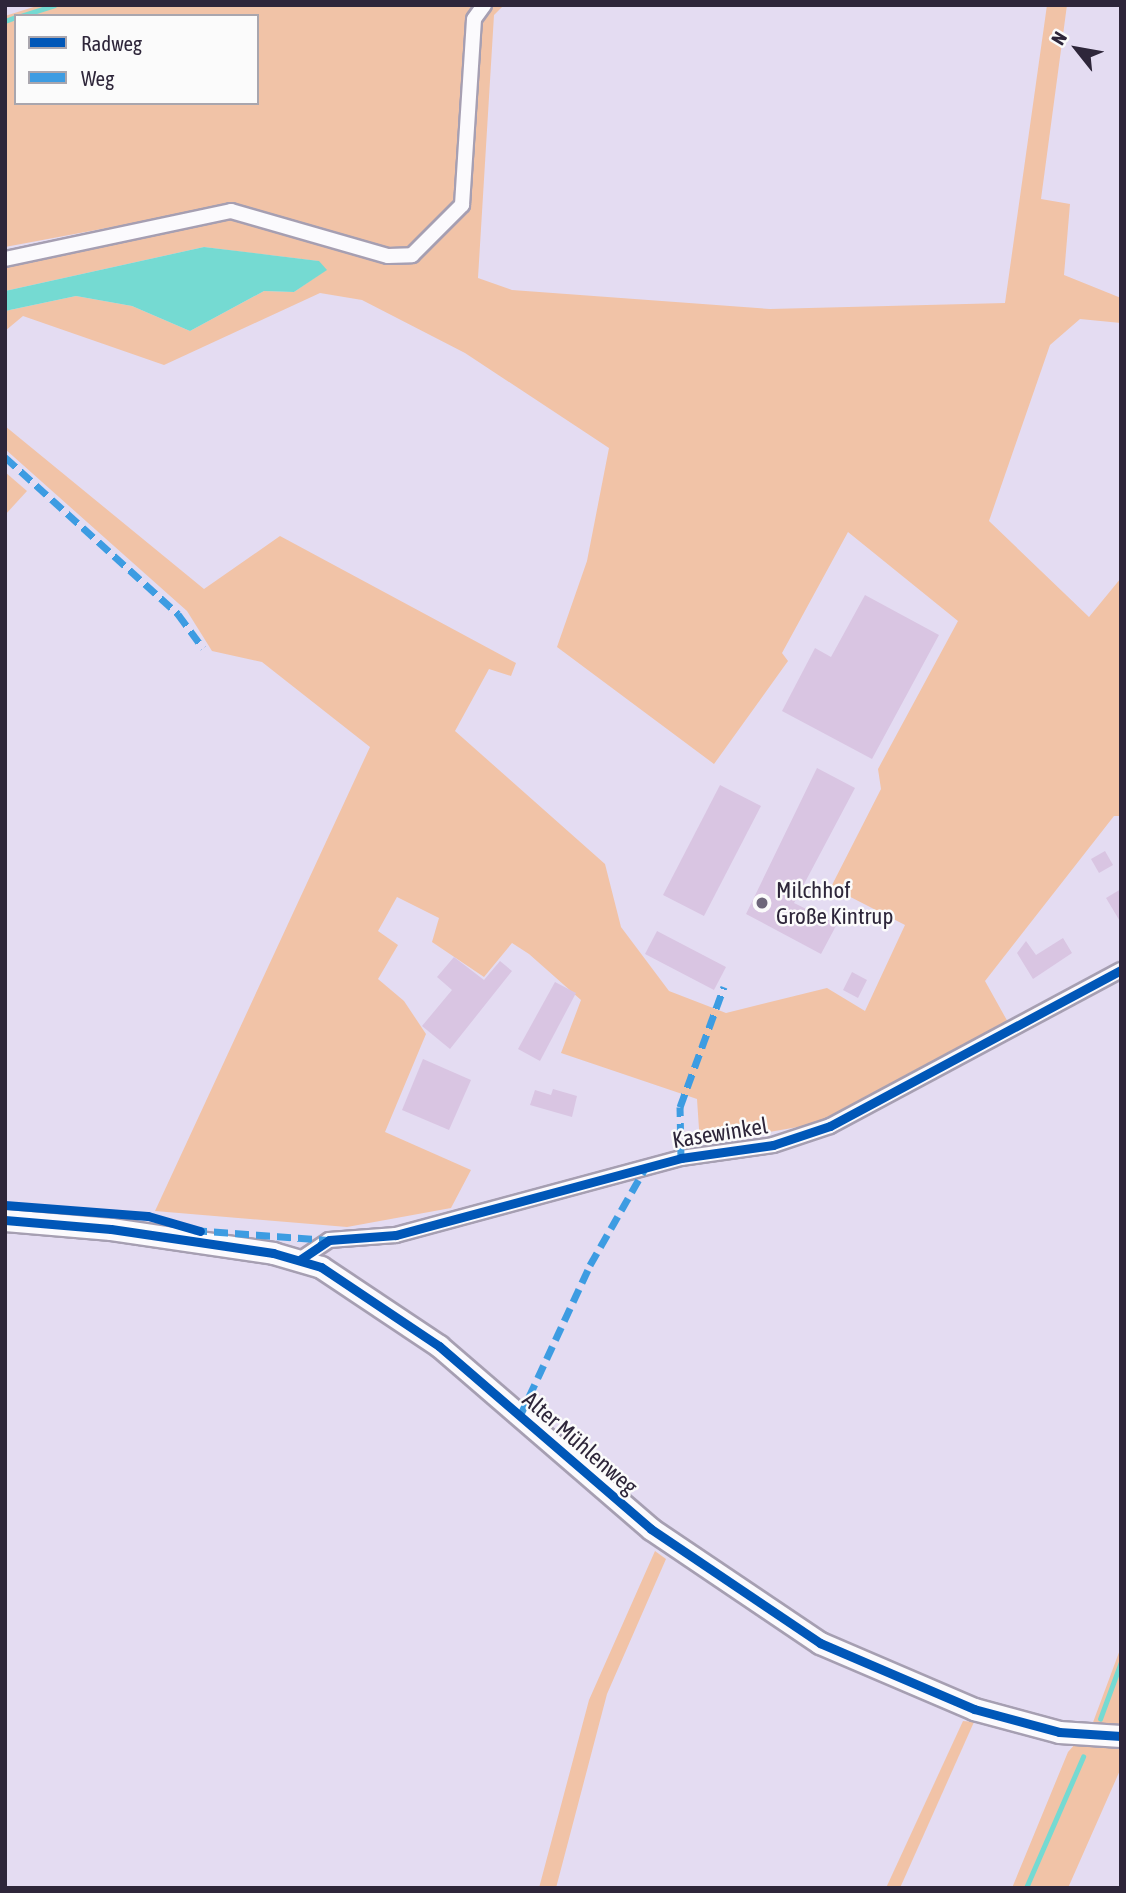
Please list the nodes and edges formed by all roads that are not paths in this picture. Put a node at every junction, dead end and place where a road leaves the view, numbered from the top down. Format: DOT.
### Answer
graph roads {
  1 [pos="484,5"];
  2 [pos="5,259"];
  3 [pos="1121,970"];
  4 [pos="5,1220"];
  5 [pos="301,1259"];
  6 [pos="1121,1736"];
  1 -- 2 [label="street"];
  3 -- 5 [label="street, Kasewinkel"];
  4 -- 5 [label="street, Alter Mühlenweg"];
  5 -- 6 [label="street, Alter Mühlenweg"];
}
